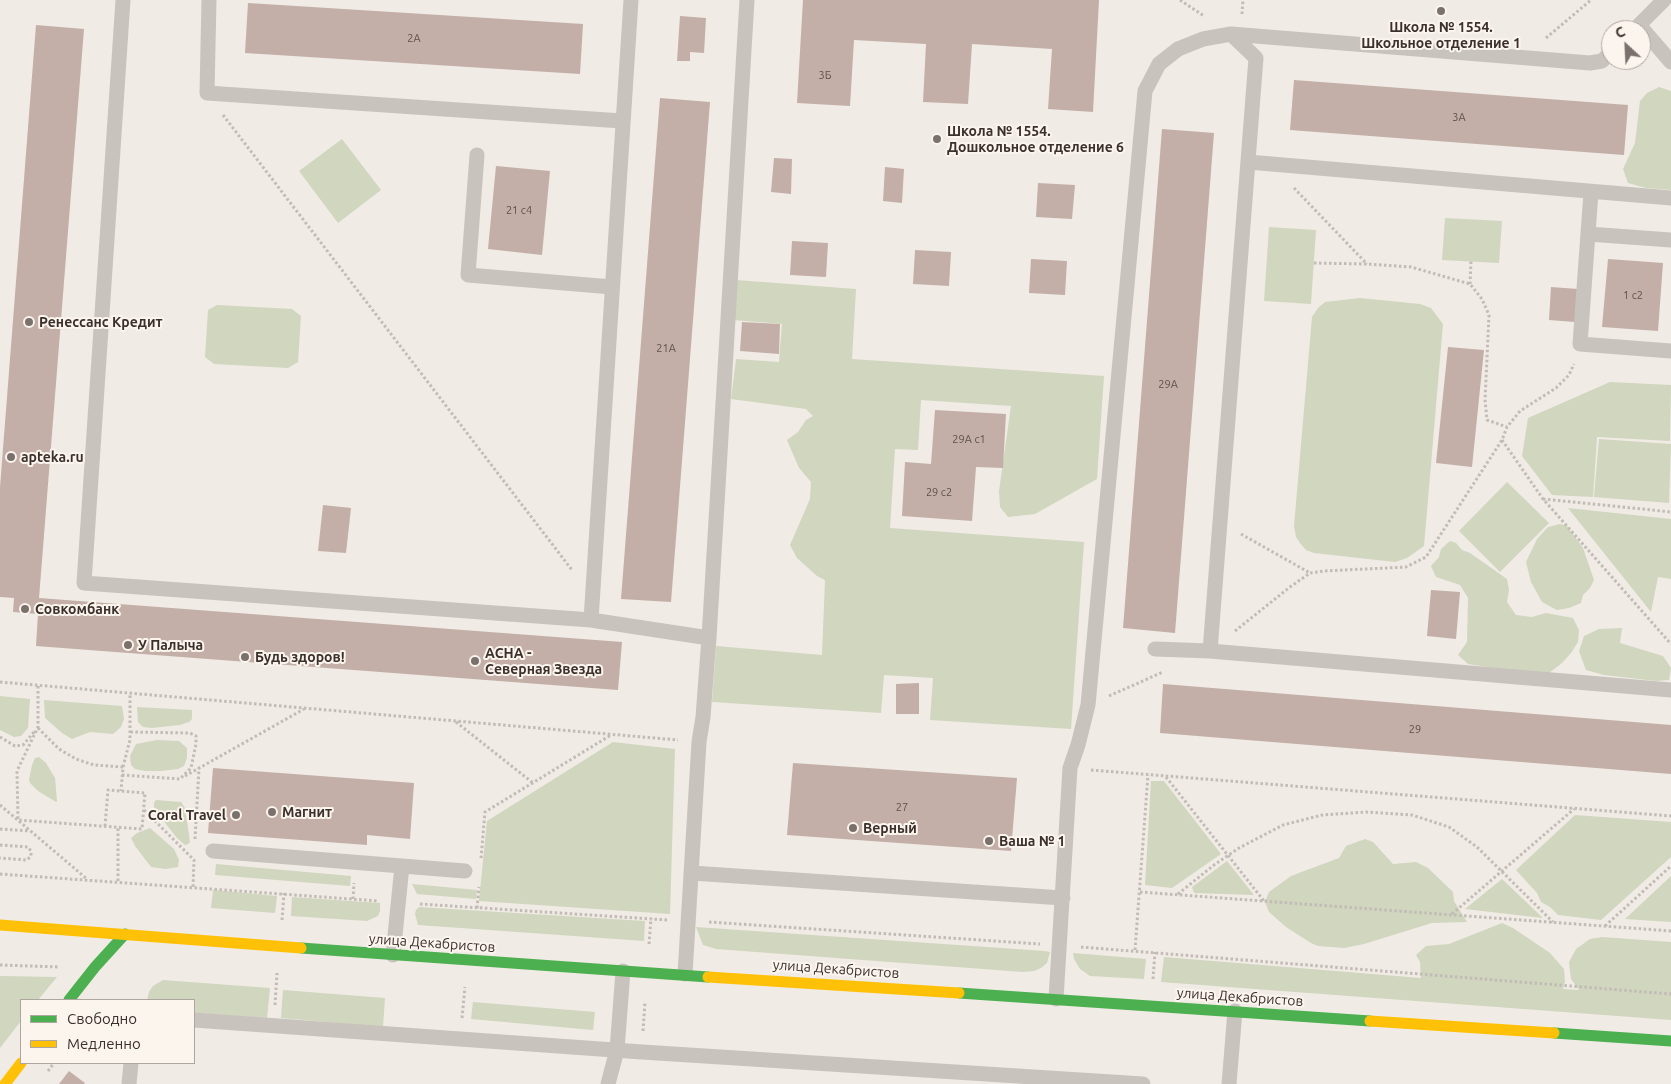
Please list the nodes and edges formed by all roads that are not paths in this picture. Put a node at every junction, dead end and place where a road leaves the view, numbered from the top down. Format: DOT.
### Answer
graph roads {
  1 [pos="123,0"];
  2 [pos="209,0"];
  3 [pos="631,0"];
  4 [pos="747,0"];
  5 [pos="1664,0"];
  6 [pos="1644,20"];
  7 [pos="1231,34"];
  8 [pos="1651,43"];
  9 [pos="1601,61"];
  10 [pos="1671,62"];
  11 [pos="622,121"];
  12 [pos="477,156"];
  13 [pos="1248,162"];
  14 [pos="1591,192"];
  15 [pos="1671,198"];
  16 [pos="1588,234"];
  17 [pos="1671,240"];
  18 [pos="612,287"];
  19 [pos="1671,351"];
  20 [pos="591,620"];
  21 [pos="709,638"];
  22 [pos="1156,649"];
  23 [pos="1210,651"];
  24 [pos="1671,690"];
  25 [pos="213,851"];
  26 [pos="402,866"];
  27 [pos="465,871"];
  28 [pos="692,873"];
  29 [pos="1063,898"];
  30 [pos="0,925"];
  31 [pos="126,934"];
  32 [pos="393,955"];
  33 [pos="623,971"];
  34 [pos="685,974"];
  35 [pos="70,999"];
  36 [pos="1056,999"];
  37 [pos="1235,1012"];
  38 [pos="195,1020"];
  39 [pos="1671,1040"];
  40 [pos="617,1050"];
  41 [pos="20,1064"];
  42 [pos="131,1064"];
  43 [pos="5,1084"];
  44 [pos="129,1084"];
  45 [pos="608,1084"];
  46 [pos="1143,1084"];
  47 [pos="1229,1084"];
  1 -- 20 [label="lane"];
  2 -- 11 [label="lane"];
  3 -- 11 [label="lane"];
  4 -- 21 [label="lane"];
  5 -- 6 [label="lane"];
  7 -- 9 [label="lane"];
  7 -- 13 [label="lane"];
  7 -- 29 [label="lane"];
  8 -- 10 [label="lane"];
  11 -- 18 [label="lane"];
  12 -- 18 [label="lane"];
  13 -- 14 [label="lane"];
  13 -- 23 [label="lane"];
  14 -- 15 [label="lane"];
  14 -- 16 [label="lane"];
  16 -- 17 [label="lane"];
  16 -- 19 [label="lane"];
  18 -- 20 [label="lane"];
  20 -- 21 [label="lane"];
  21 -- 28 [label="lane"];
  22 -- 23 [label="lane"];
  23 -- 24 [label="lane"];
  25 -- 26 [label="lane"];
  26 -- 27 [label="lane"];
  26 -- 32 [label="lane"];
  28 -- 29 [label="lane"];
  28 -- 34 [label="lane"];
  29 -- 36 [label="lane"];
  30 -- 31 [label="main road, улица Декабристов"];
  31 -- 32 [label="main road, улица Декабристов"];
  31 -- 35 [label="main road"];
  32 -- 33 [label="main road, улица Декабристов"];
  33 -- 34 [label="main road, улица Декабристов"];
  33 -- 40 [label="lane"];
  34 -- 36 [label="main road, улица Декабристов"];
  36 -- 37 [label="main road, улица Декабристов"];
  37 -- 39 [label="main road, улица Декабристов"];
  37 -- 47 [label="lane"];
  38 -- 40 [label="lane"];
  40 -- 45 [label="lane"];
  40 -- 46 [label="lane"];
  41 -- 43 [label="main road"];
  42 -- 44 [label="lane"];
}
